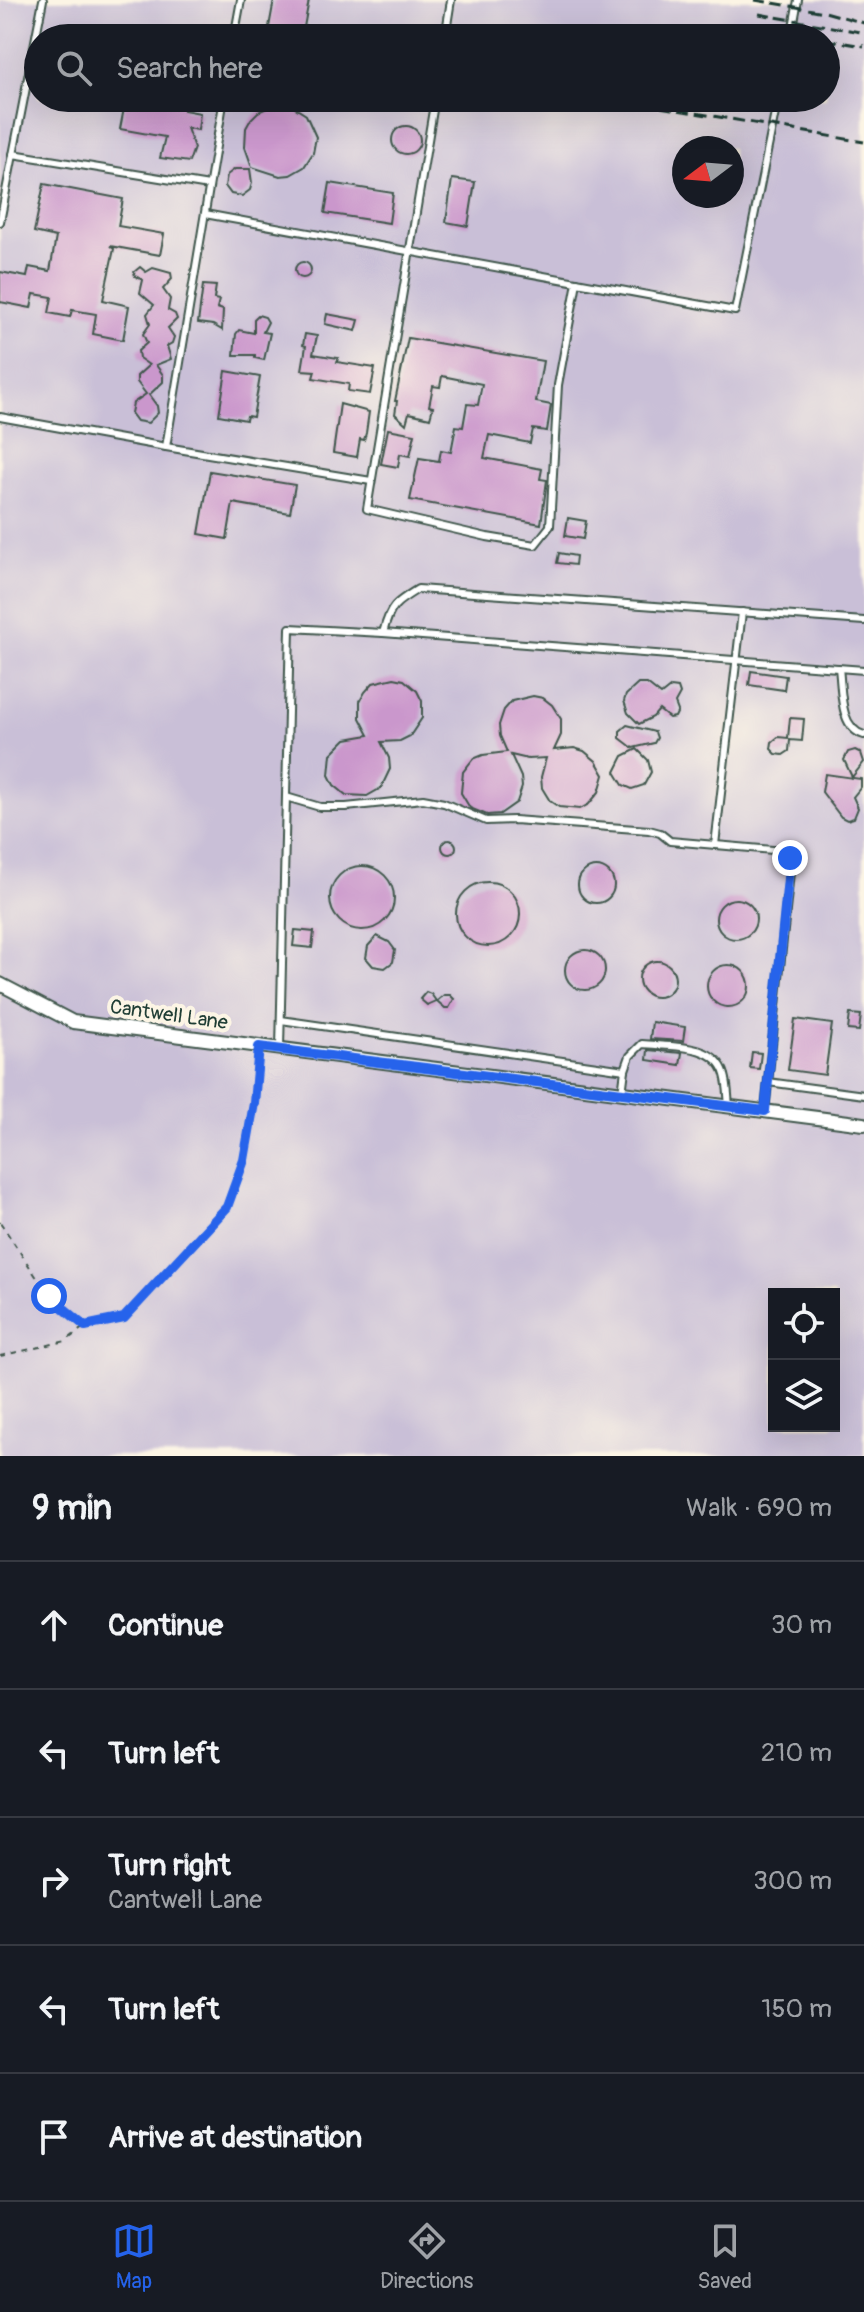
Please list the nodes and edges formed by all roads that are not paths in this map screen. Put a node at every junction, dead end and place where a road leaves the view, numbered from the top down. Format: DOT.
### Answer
graph roads {
  1 [pos="43,0"];
  2 [pos="241,0"];
  3 [pos="451,0"];
  4 [pos="798,0"];
  5 [pos="38,24"];
  6 [pos="237,24"];
  7 [pos="447,24"];
  8 [pos="794,24"];
  9 [pos="24,98"];
  10 [pos="222,112"];
  11 [pos="433,112"];
  12 [pos="775,112"];
  13 [pos="13,154"];
  14 [pos="209,186"];
  15 [pos="205,214"];
  16 [pos="0,222"];
  17 [pos="408,251"];
  18 [pos="577,282"];
  19 [pos="0,417"];
  20 [pos="166,447"];
  21 [pos="371,481"];
  22 [pos="742,612"];
  23 [pos="864,621"];
  24 [pos="383,633"];
  25 [pos="736,660"];
  26 [pos="839,668"];
  27 [pos="864,670"];
  28 [pos="864,735"];
  29 [pos="286,797"];
  30 [pos="715,845"];
  31 [pos="0,984"];
  32 [pos="281,1020"];
  33 [pos="280,1049"];
  34 [pos="625,1070"];
  35 [pos="768,1082"];
  36 [pos="622,1093"];
  37 [pos="864,1095"];
  38 [pos="729,1107"];
  39 [pos="765,1111"];
  40 [pos="864,1124"];
  1 -- 5 [label="lane"];
  2 -- 6 [label="lane"];
  3 -- 7 [label="lane"];
  4 -- 8 [label="lane"];
  9 -- 13 [label="lane"];
  10 -- 14 [label="lane"];
  11 -- 17 [label="lane"];
  12 -- 18 [label="lane"];
  13 -- 14 [label="lane"];
  13 -- 16 [label="lane"];
  14 -- 15 [label="lane"];
  15 -- 17 [label="lane"];
  15 -- 20 [label="lane"];
  17 -- 18 [label="lane"];
  17 -- 21 [label="lane"];
  18 -- 21 [label="lane"];
  19 -- 20 [label="lane"];
  20 -- 21 [label="lane"];
  22 -- 23 [label="lane"];
  22 -- 24 [label="lane"];
  22 -- 25 [label="lane"];
  24 -- 25 [label="lane"];
  24 -- 29 [label="lane"];
  25 -- 26 [label="lane"];
  25 -- 30 [label="lane"];
  26 -- 27 [label="lane"];
  26 -- 28 [label="lane"];
  29 -- 30 [label="lane"];
  29 -- 32 [label="lane"];
  30 -- 35 [label="lane"];
  31 -- 33 [label="street, Cantwell Lane"];
  32 -- 33 [label="lane"];
  32 -- 34 [label="lane"];
  33 -- 36 [label="street, Cantwell Lane"];
  34 -- 36 [label="lane"];
  34 -- 38 [label="lane"];
  35 -- 37 [label="lane"];
  35 -- 39 [label="lane"];
  36 -- 38 [label="street, Cantwell Lane"];
  38 -- 39 [label="street, Cantwell Lane"];
  39 -- 40 [label="street, Cantwell Lane"];
}
